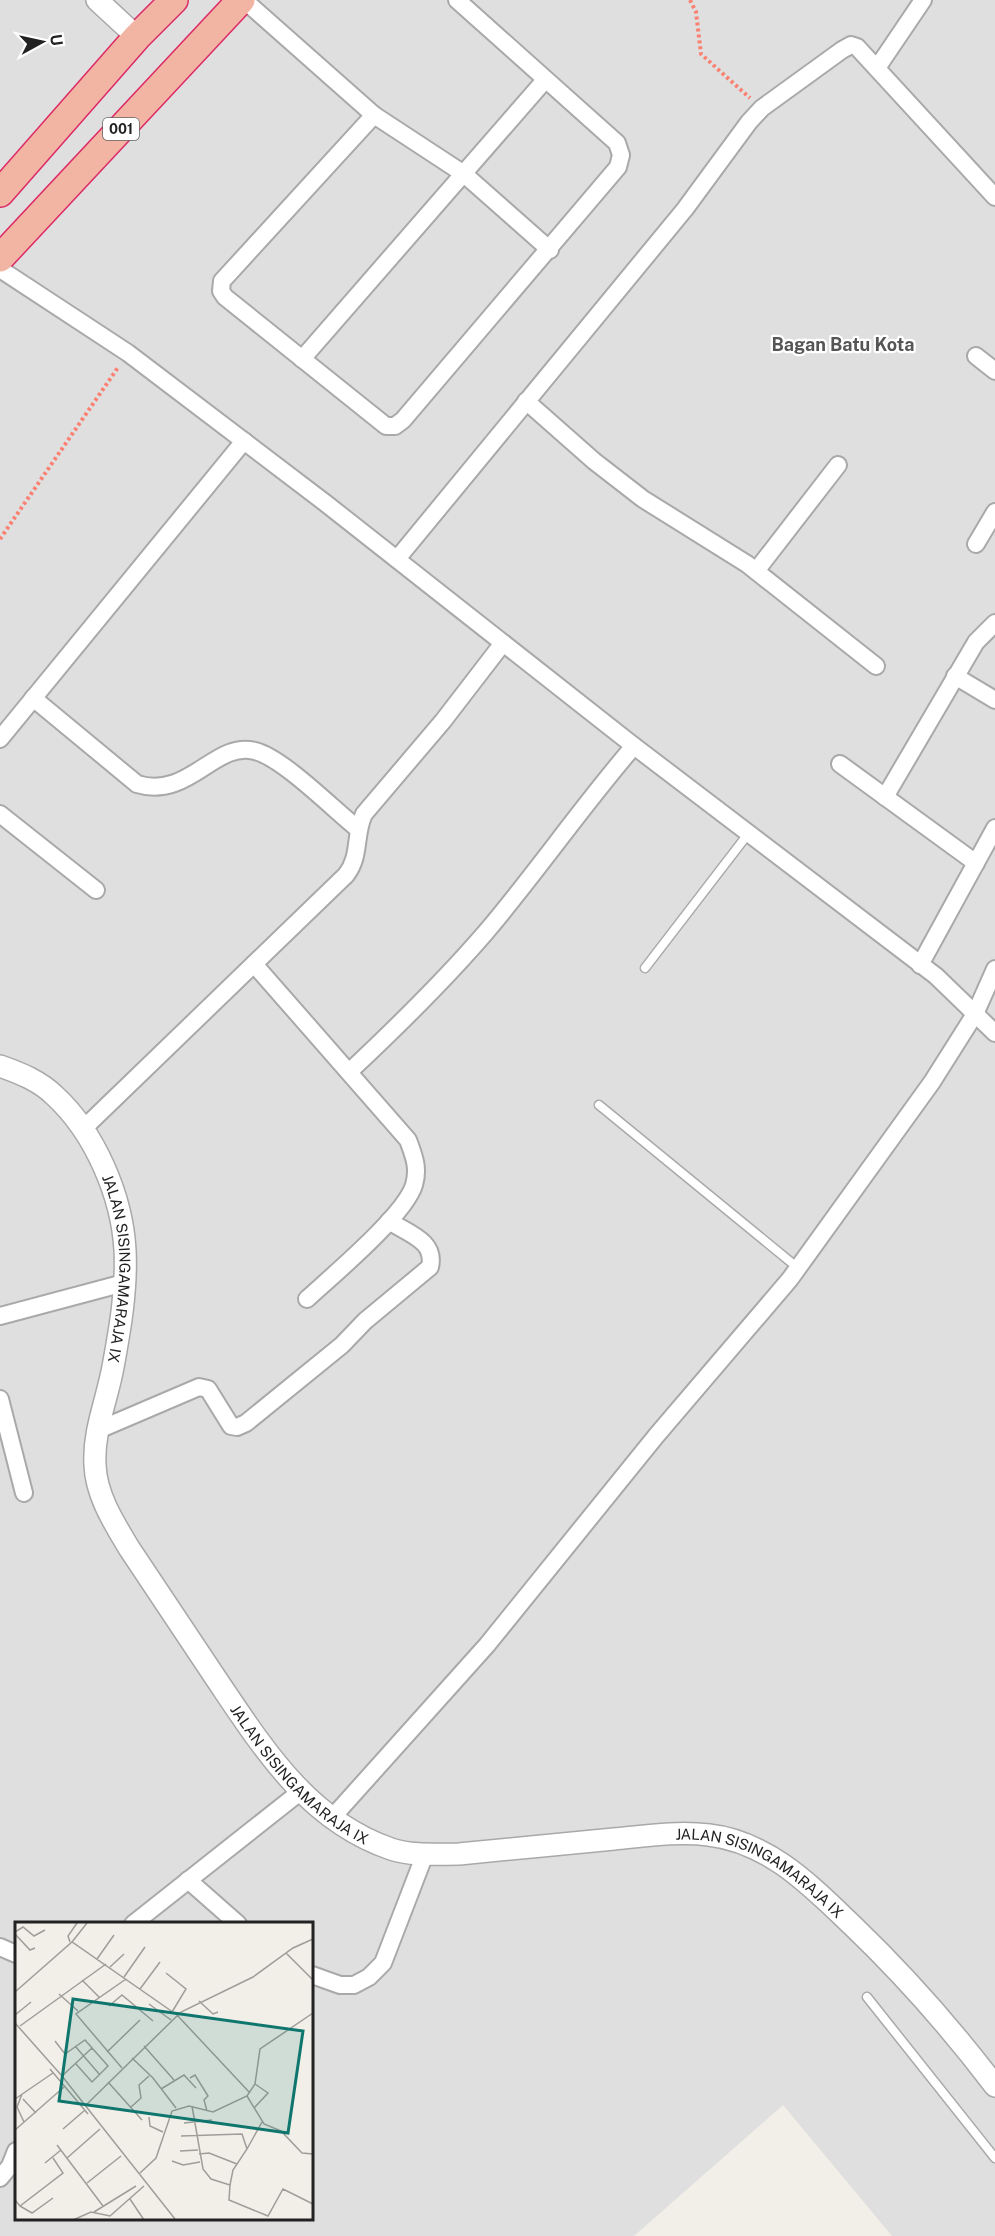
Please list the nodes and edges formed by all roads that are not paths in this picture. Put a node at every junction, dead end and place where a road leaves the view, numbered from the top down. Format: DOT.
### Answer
graph roads {
  1 [pos="97,0"];
  2 [pos="174,0"];
  3 [pos="243,0"];
  4 [pos="456,0"];
  5 [pos="923,0"];
  6 [pos="137,38"];
  7 [pos="877,68"];
  8 [pos="545,80"];
  9 [pos="374,115"];
  10 [pos="464,174"];
  11 [pos="0,194"];
  12 [pos="995,196"];
  13 [pos="550,250"];
  14 [pos="0,258"];
  15 [pos="0,270"];
  16 [pos="976,356"];
  17 [pos="302,359"];
  18 [pos="995,371"];
  19 [pos="526,401"];
  20 [pos="244,441"];
  21 [pos="838,465"];
  22 [pos="995,512"];
  23 [pos="976,544"];
  24 [pos="396,559"];
  25 [pos="756,571"];
  26 [pos="995,623"];
  27 [pos="503,643"];
  28 [pos="876,666"];
  29 [pos="955,676"];
  30 [pos="33,698"];
  31 [pos="995,700"];
  32 [pos="0,739"];
  33 [pos="634,746"];
  34 [pos="840,764"];
  35 [pos="885,797"];
  36 [pos="0,814"];
  37 [pos="357,828"];
  38 [pos="995,828"];
  39 [pos="748,834"];
  40 [pos="976,863"];
  41 [pos="96,890"];
  42 [pos="254,964"];
  43 [pos="920,965"];
  44 [pos="645,968"];
  45 [pos="995,969"];
  46 [pos="975,1014"];
  47 [pos="995,1033"];
  48 [pos="0,1066"];
  49 [pos="349,1072"];
  50 [pos="599,1105"];
  51 [pos="83,1129"];
  52 [pos="390,1221"];
  53 [pos="798,1268"];
  54 [pos="124,1283"];
  55 [pos="307,1299"];
  56 [pos="0,1316"];
  57 [pos="0,1399"];
  58 [pos="96,1431"];
  59 [pos="24,1494"];
  60 [pos="300,1792"];
  61 [pos="332,1819"];
  62 [pos="425,1854"];
  63 [pos="188,1880"];
  64 [pos="136,1922"];
  65 [pos="236,1922"];
  66 [pos="0,1947"];
  67 [pos="15,1954"];
  68 [pos="314,1976"];
  69 [pos="867,1997"];
  70 [pos="995,2085"];
  71 [pos="15,2154"];
  72 [pos="995,2158"];
  73 [pos="0,2178"];
  1 -- 6 [label="street"];
  2 -- 6 [label="highway"];
  3 -- 9 [label="street"];
  3 -- 14 [label="highway, 001"];
  4 -- 8 [label="street"];
  5 -- 7 [label="street"];
  6 -- 11 [label="highway"];
  7 -- 12 [label="street"];
  7 -- 19 [label="street"];
  8 -- 10 [label="street"];
  8 -- 13 [label="street"];
  9 -- 10 [label="street"];
  9 -- 17 [label="street"];
  10 -- 13 [label="street"];
  10 -- 17 [label="street"];
  13 -- 17 [label="street"];
  15 -- 20 [label="street"];
  16 -- 18 [label="street"];
  19 -- 24 [label="street"];
  19 -- 25 [label="street"];
  20 -- 24 [label="street"];
  20 -- 30 [label="street"];
  21 -- 25 [label="street"];
  22 -- 23 [label="street"];
  24 -- 27 [label="street"];
  25 -- 28 [label="street"];
  26 -- 29 [label="street"];
  27 -- 33 [label="street"];
  27 -- 37 [label="street"];
  29 -- 31 [label="street"];
  29 -- 35 [label="street"];
  30 -- 32 [label="street"];
  30 -- 37 [label="street"];
  33 -- 39 [label="street"];
  33 -- 49 [label="street"];
  34 -- 35 [label="street"];
  35 -- 40 [label="street"];
  36 -- 41 [label="street"];
  37 -- 42 [label="street"];
  38 -- 40 [label="street"];
  39 -- 43 [label="street"];
  39 -- 44 [label="lane"];
  40 -- 43 [label="street"];
  42 -- 49 [label="street"];
  42 -- 51 [label="street"];
  43 -- 46 [label="street"];
  45 -- 46 [label="street"];
  46 -- 47 [label="street"];
  46 -- 53 [label="street"];
  48 -- 51 [label="street, JALAN SISINGAMARAJA IX"];
  49 -- 52 [label="street"];
  50 -- 53 [label="lane"];
  51 -- 54 [label="street, JALAN SISINGAMARAJA IX"];
  52 -- 55 [label="street"];
  52 -- 58 [label="street"];
  53 -- 61 [label="street"];
  54 -- 56 [label="street"];
  54 -- 58 [label="street, JALAN SISINGAMARAJA IX"];
  57 -- 59 [label="street"];
  58 -- 60 [label="street, JALAN SISINGAMARAJA IX"];
  60 -- 61 [label="street, JALAN SISINGAMARAJA IX"];
  60 -- 63 [label="street"];
  61 -- 62 [label="street, JALAN SISINGAMARAJA IX"];
  62 -- 68 [label="street"];
  62 -- 70 [label="street, JALAN SISINGAMARAJA IX"];
  63 -- 64 [label="street"];
  63 -- 65 [label="street"];
  66 -- 67 [label="street"];
  69 -- 72 [label="lane"];
  71 -- 73 [label="street"];
}
